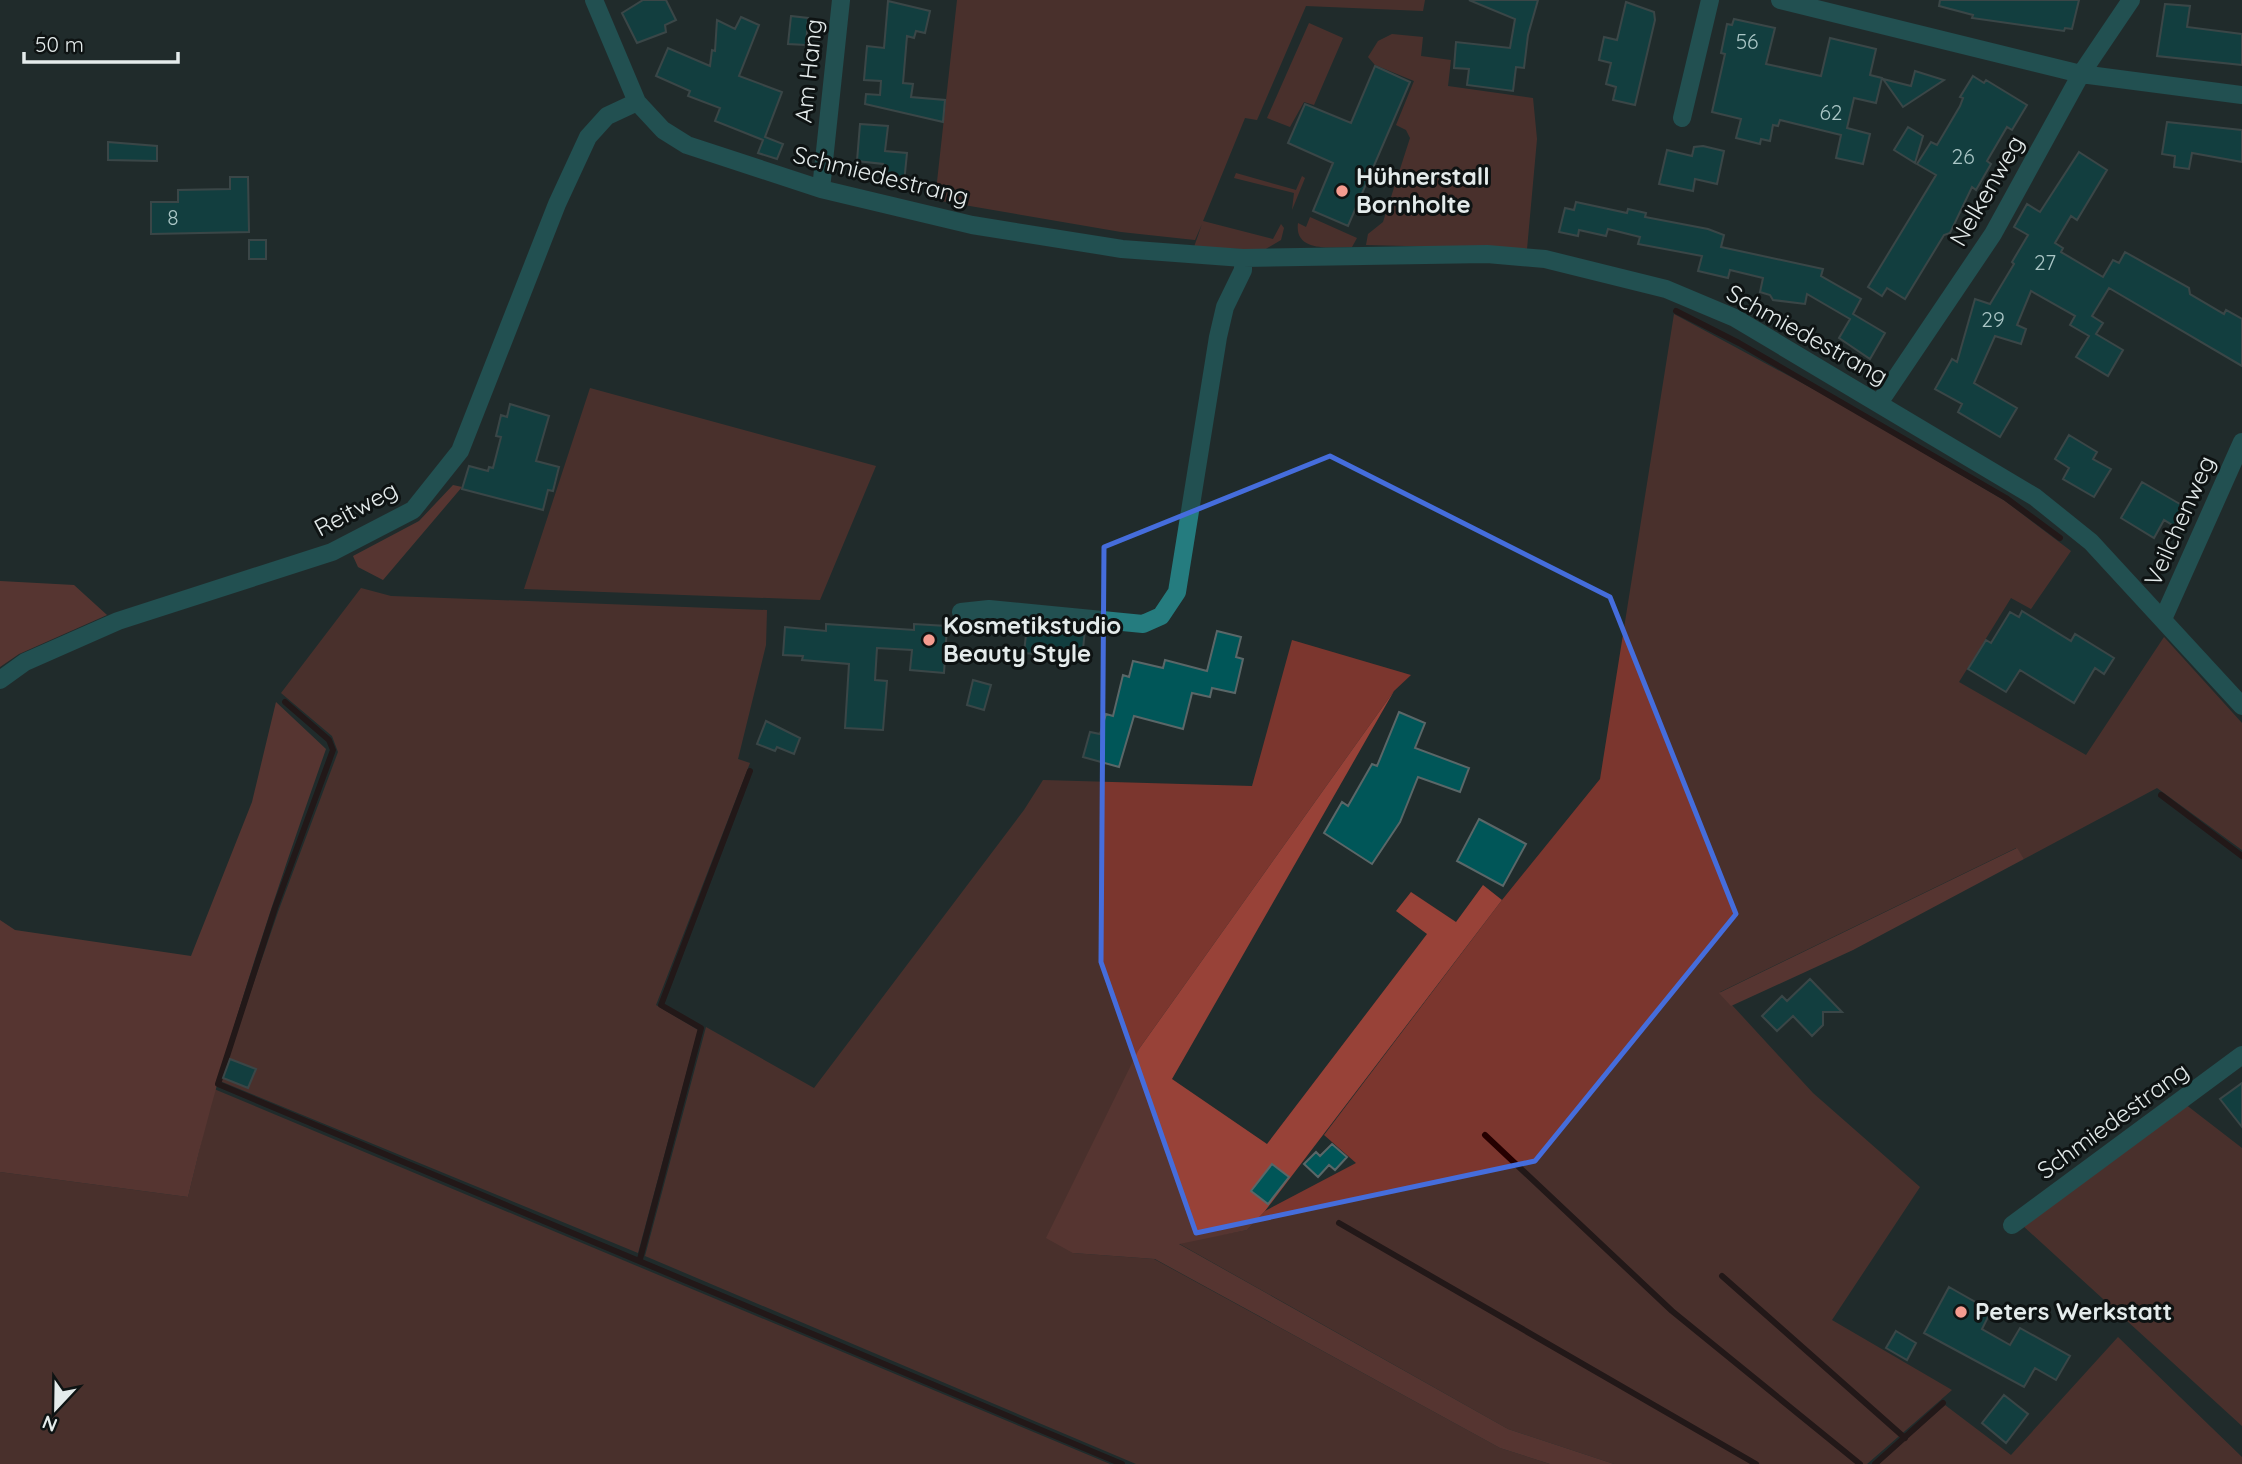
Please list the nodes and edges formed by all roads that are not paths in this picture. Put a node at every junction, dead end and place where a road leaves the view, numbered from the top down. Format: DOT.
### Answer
graph roads {
  1 [pos="594,0"];
  2 [pos="841,0"];
  3 [pos="1710,0"];
  4 [pos="1780,0"];
  5 [pos="2131,0"];
  6 [pos="2081,74"];
  7 [pos="2242,95"];
  8 [pos="637,102"];
  9 [pos="1682,118"];
  10 [pos="821,189"];
  11 [pos="1243,258"];
  12 [pos="1879,402"];
  13 [pos="2242,442"];
  14 [pos="961,612"];
  15 [pos="2163,619"];
  16 [pos="0,680"];
  17 [pos="2242,706"];
  18 [pos="2242,1055"];
  19 [pos="2012,1225"];
  1 -- 8 [label="street, Schmiedestrang"];
  2 -- 10 [label="street, Am Hang"];
  3 -- 9 [label="street"];
  4 -- 6 [label="street"];
  5 -- 6 [label="street, Nelkenweg"];
  6 -- 7 [label="street"];
  6 -- 12 [label="street, Nelkenweg"];
  8 -- 10 [label="street, Schmiedestrang"];
  8 -- 16 [label="street, Reitweg"];
  10 -- 11 [label="street, Schmiedestrang"];
  11 -- 12 [label="street, Schmiedestrang"];
  11 -- 14 [label="street"];
  12 -- 15 [label="street, Schmiedestrang"];
  13 -- 15 [label="street, Veilchenweg"];
  15 -- 17 [label="street, Schmiedestrang"];
  18 -- 19 [label="street, Schmiedestrang"];
}
